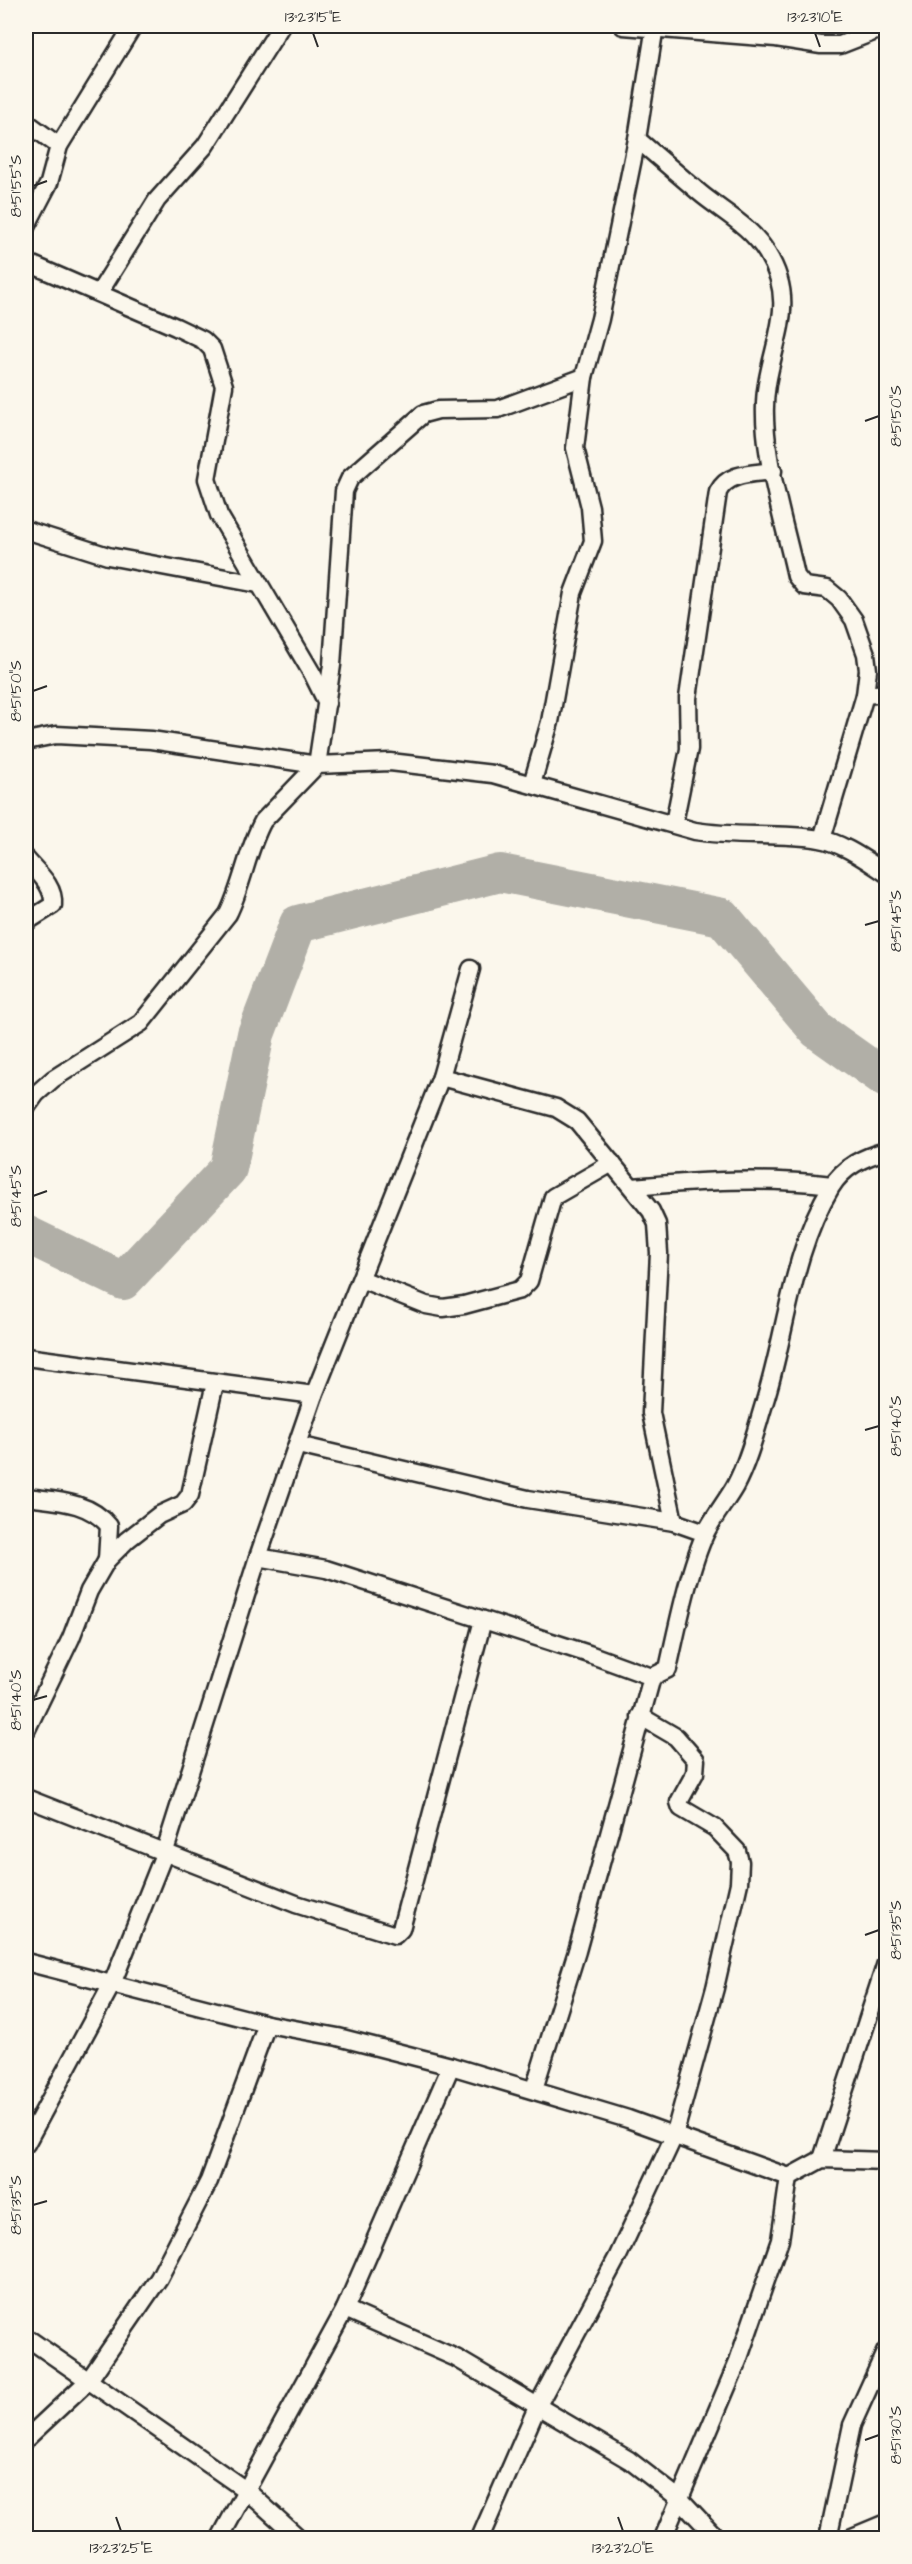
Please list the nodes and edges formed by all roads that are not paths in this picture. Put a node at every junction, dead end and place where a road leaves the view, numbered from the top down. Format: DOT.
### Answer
graph roads {
  1 [pos="133,26"];
  2 [pos="280,26"];
  3 [pos="623,26"];
  4 [pos="655,27"];
  5 [pos="886,27"];
  6 [pos="26,122"];
  7 [pos="638,139"];
  8 [pos="58,146"];
  9 [pos="26,227"];
  10 [pos="26,262"];
  11 [pos="99,293"];
  12 [pos="584,377"];
  13 [pos="773,471"];
  14 [pos="26,530"];
  15 [pos="258,584"];
  16 [pos="886,693"];
  17 [pos="865,695"];
  18 [pos="327,704"];
  19 [pos="26,741"];
  20 [pos="316,765"];
  21 [pos="532,784"];
  22 [pos="674,823"];
  23 [pos="822,839"];
  24 [pos="26,859"];
  25 [pos="886,873"];
  26 [pos="26,922"];
  27 [pos="471,969"];
  28 [pos="441,1077"];
  29 [pos="26,1108"];
  30 [pos="886,1151"];
  31 [pos="612,1163"];
  32 [pos="832,1185"];
  33 [pos="633,1187"];
  34 [pos="361,1278"];
  35 [pos="26,1357"];
  36 [pos="215,1383"];
  37 [pos="314,1395"];
  38 [pos="298,1445"];
  39 [pos="26,1497"];
  40 [pos="674,1522"];
  41 [pos="705,1533"];
  42 [pos="258,1557"];
  43 [pos="107,1560"];
  44 [pos="483,1620"];
  45 [pos="652,1677"];
  46 [pos="640,1716"];
  47 [pos="26,1731"];
  48 [pos="26,1798"];
  49 [pos="164,1854"];
  50 [pos="26,1962"];
  51 [pos="886,1963"];
  52 [pos="112,1984"];
  53 [pos="267,2024"];
  54 [pos="451,2066"];
  55 [pos="534,2089"];
  56 [pos="674,2136"];
  57 [pos="26,2144"];
  58 [pos="822,2159"];
  59 [pos="886,2161"];
  60 [pos="789,2177"];
  61 [pos="345,2309"];
  62 [pos="26,2337"];
  63 [pos="886,2350"];
  64 [pos="89,2380"];
  65 [pos="538,2405"];
  66 [pos="26,2439"];
  67 [pos="247,2491"];
  68 [pos="681,2500"];
  69 [pos="886,2523"];
  70 [pos="220,2538"];
  71 [pos="299,2538"];
  72 [pos="480,2538"];
  73 [pos="663,2538"];
  74 [pos="717,2538"];
  75 [pos="828,2538"];
  76 [pos="850,2538"];
  1 -- 8 [label="street"];
  2 -- 11 [label="street"];
  3 -- 4 [label="street"];
  4 -- 5 [label="street"];
  4 -- 7 [label="street"];
  6 -- 8 [label="street"];
  7 -- 12 [label="street"];
  7 -- 13 [label="street"];
  8 -- 9 [label="street"];
  10 -- 11 [label="street"];
  11 -- 15 [label="street"];
  12 -- 18 [label="street"];
  12 -- 21 [label="street"];
  13 -- 17 [label="street"];
  13 -- 22 [label="street"];
  14 -- 15 [label="street"];
  15 -- 18 [label="street"];
  16 -- 17 [label="street"];
  17 -- 23 [label="street"];
  18 -- 20 [label="street"];
  19 -- 20 [label="street"];
  20 -- 21 [label="street"];
  20 -- 29 [label="street"];
  21 -- 22 [label="street"];
  22 -- 23 [label="street"];
  23 -- 25 [label="street"];
  24 -- 26 [label="street"];
  27 -- 28 [label="street"];
  28 -- 31 [label="street"];
  28 -- 34 [label="street"];
  30 -- 32 [label="street"];
  31 -- 33 [label="street"];
  31 -- 34 [label="street"];
  32 -- 33 [label="street"];
  32 -- 41 [label="street"];
  33 -- 40 [label="street"];
  34 -- 37 [label="street"];
  35 -- 36 [label="street"];
  36 -- 37 [label="street"];
  36 -- 43 [label="street"];
  37 -- 38 [label="street"];
  38 -- 40 [label="street"];
  38 -- 42 [label="street"];
  39 -- 43 [label="street"];
  40 -- 41 [label="street"];
  41 -- 45 [label="street"];
  42 -- 44 [label="street"];
  42 -- 49 [label="street"];
  43 -- 47 [label="street"];
  44 -- 45 [label="street"];
  44 -- 49 [label="street"];
  45 -- 46 [label="street"];
  46 -- 55 [label="street"];
  46 -- 56 [label="street"];
  48 -- 49 [label="street"];
  49 -- 52 [label="street"];
  50 -- 52 [label="street"];
  51 -- 58 [label="street"];
  52 -- 53 [label="street"];
  52 -- 57 [label="street"];
  53 -- 54 [label="street"];
  53 -- 64 [label="street"];
  54 -- 55 [label="street"];
  54 -- 61 [label="street"];
  55 -- 56 [label="street"];
  56 -- 60 [label="street"];
  56 -- 65 [label="street"];
  58 -- 59 [label="street"];
  58 -- 60 [label="street"];
  60 -- 68 [label="street"];
  61 -- 65 [label="street"];
  61 -- 67 [label="street"];
  62 -- 64 [label="street"];
  63 -- 75 [label="street"];
  64 -- 66 [label="street"];
  64 -- 67 [label="street"];
  65 -- 68 [label="street"];
  65 -- 72 [label="street"];
  67 -- 70 [label="street"];
  67 -- 71 [label="street"];
  68 -- 73 [label="street"];
  68 -- 74 [label="street"];
  69 -- 76 [label="street"];
}
